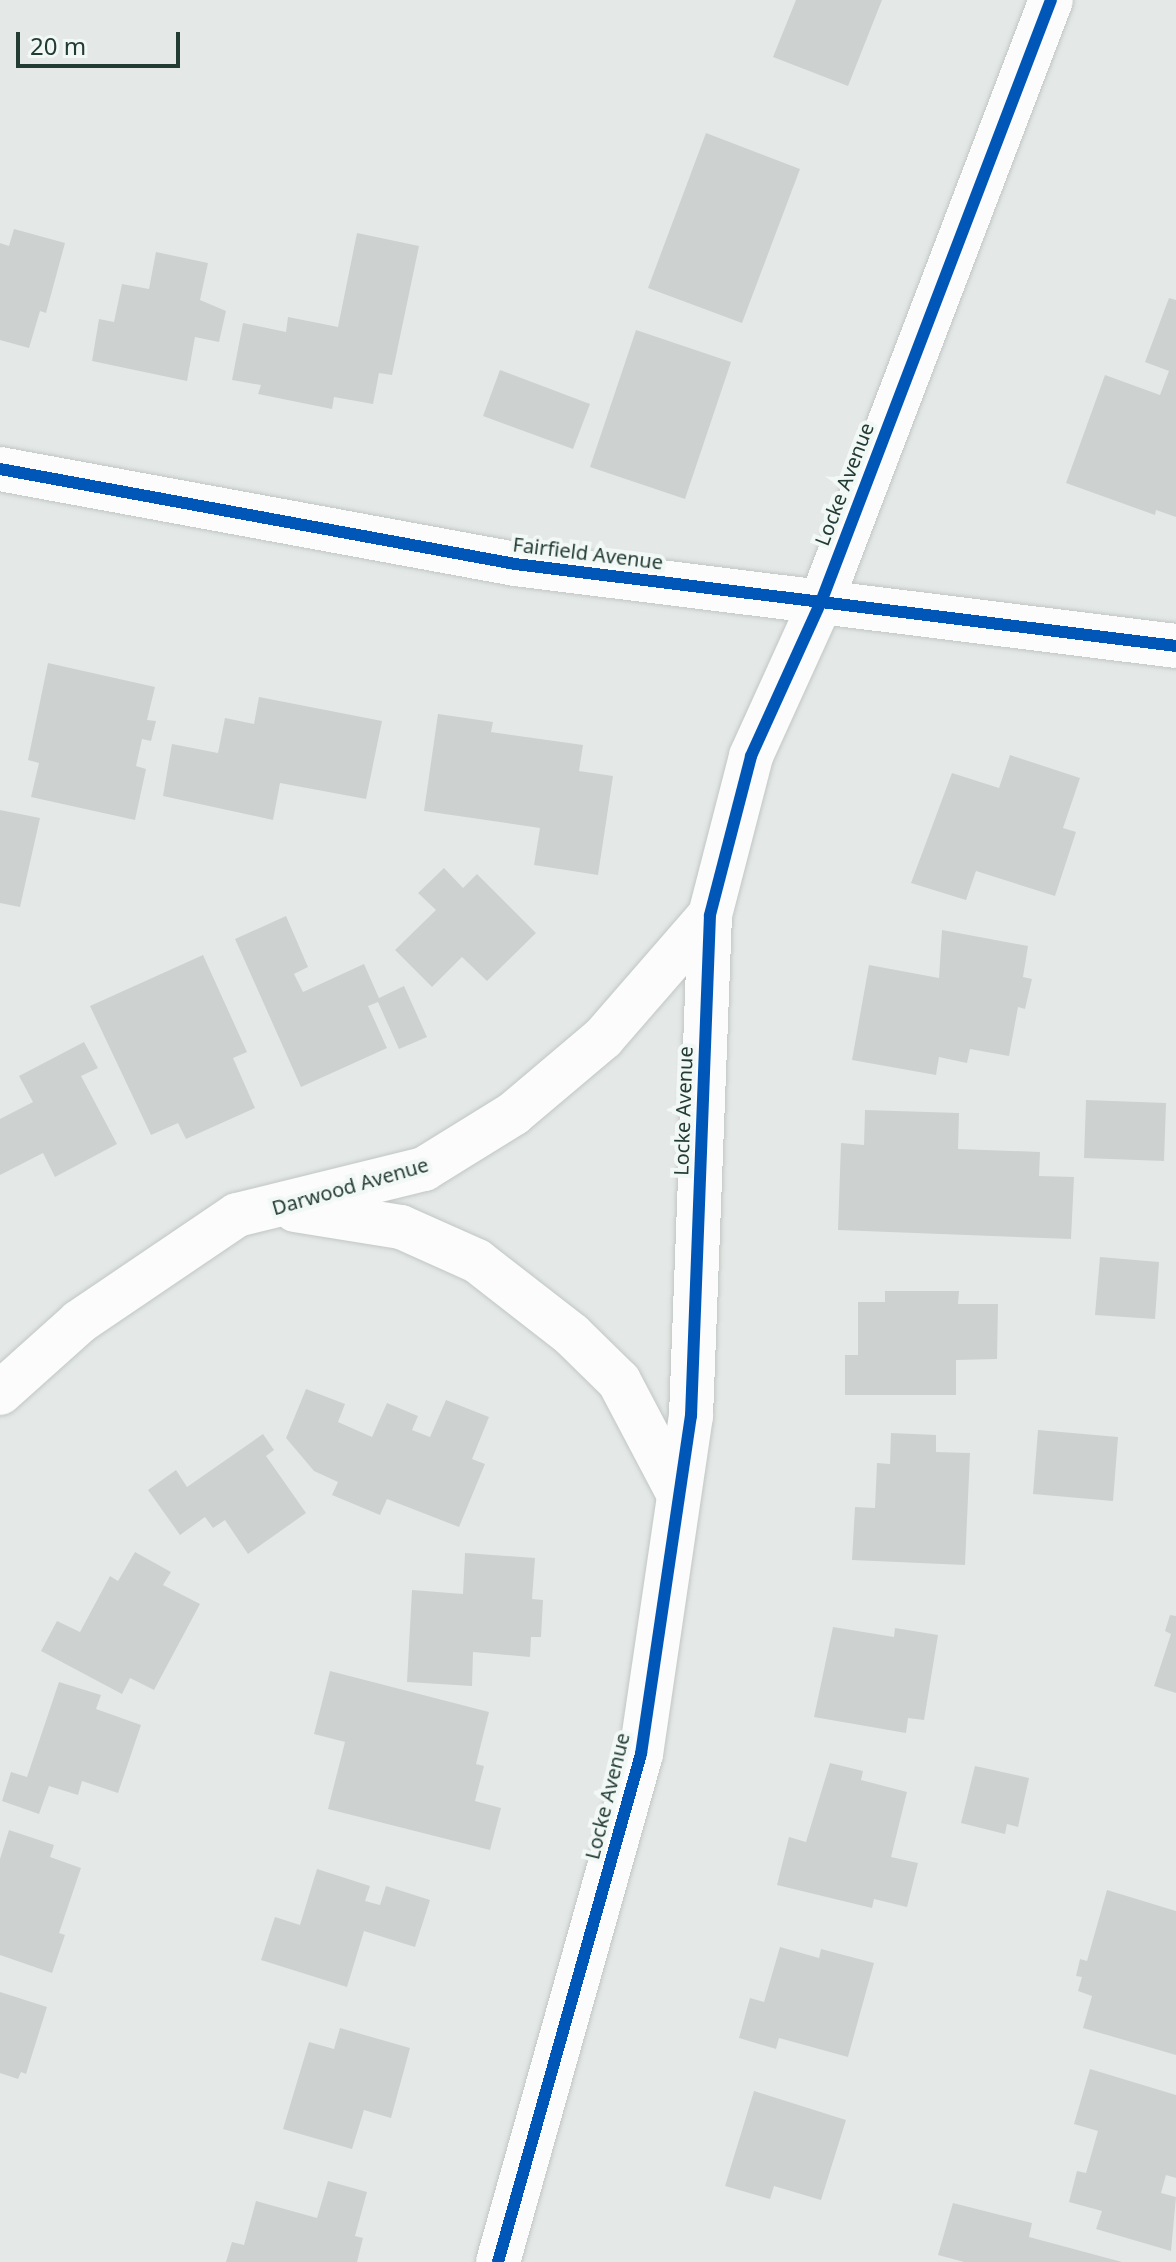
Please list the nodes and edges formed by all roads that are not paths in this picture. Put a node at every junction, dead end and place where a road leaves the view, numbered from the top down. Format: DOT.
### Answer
graph roads {
  1 [pos="1051,0"];
  2 [pos="0,469"];
  3 [pos="821,602"];
  4 [pos="1176,646"];
  5 [pos="710,915"];
  6 [pos="280,1207"];
  7 [pos="0,1393"];
  8 [pos="677,1491"];
  9 [pos="498,2262"];
  1 -- 3 [label="street, Locke Avenue"];
  2 -- 3 [label="street, Fairfield Avenue"];
  3 -- 4 [label="street, Fairfield Avenue"];
  3 -- 5 [label="street, Locke Avenue"];
  5 -- 6 [label="street, Darwood Avenue"];
  5 -- 8 [label="street, Locke Avenue"];
  6 -- 7 [label="street, Darwood Avenue"];
  6 -- 8 [label="street"];
  8 -- 9 [label="street, Locke Avenue"];
}
